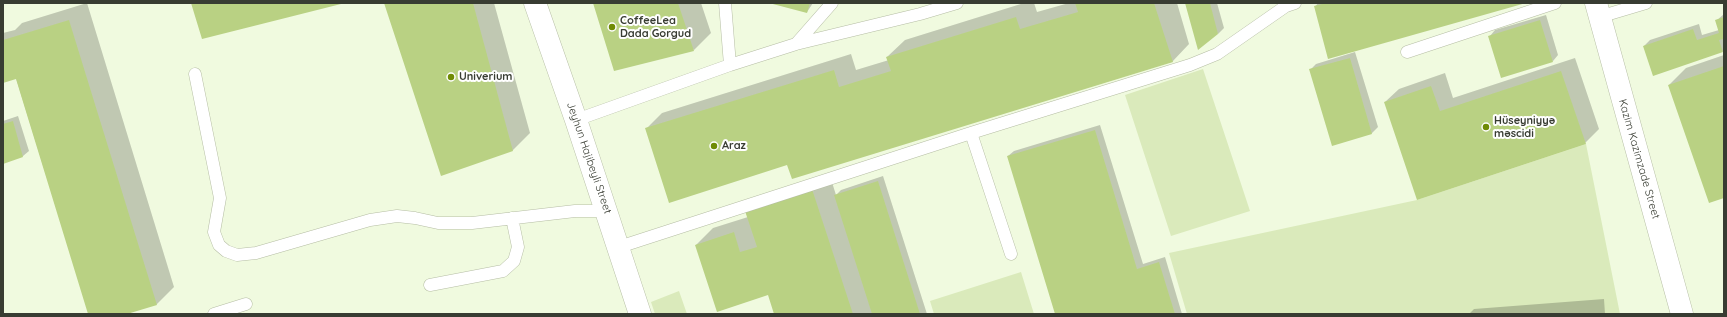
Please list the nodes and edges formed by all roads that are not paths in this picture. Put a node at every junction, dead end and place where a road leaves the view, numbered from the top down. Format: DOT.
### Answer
graph roads {
  1 [pos="535,3"];
  2 [pos="725,3"];
  3 [pos="832,3"];
  4 [pos="957,3"];
  5 [pos="1295,3"];
  6 [pos="1555,3"];
  7 [pos="1646,3"];
  8 [pos="1598,10"];
  9 [pos="796,44"];
  10 [pos="1407,52"];
  11 [pos="730,65"];
  12 [pos="195,74"];
  13 [pos="576,120"];
  14 [pos="971,133"];
  15 [pos="607,211"];
  16 [pos="512,218"];
  17 [pos="619,247"];
  18 [pos="1011,254"];
  19 [pos="430,285"];
  20 [pos="246,304"];
  21 [pos="214,314"];
  22 [pos="640,314"];
  23 [pos="1682,314"];
  1 -- 13 [label="main road, Jeyhun Hajibeyli Street"];
  2 -- 11 [label="lane"];
  3 -- 9 [label="lane"];
  4 -- 9 [label="lane"];
  5 -- 14 [label="lane"];
  6 -- 10 [label="lane"];
  7 -- 8 [label="lane"];
  8 -- 23 [label="main road, Kazim Kazimzade Street"];
  9 -- 11 [label="lane"];
  11 -- 13 [label="lane"];
  12 -- 16 [label="lane"];
  13 -- 15 [label="main road, Jeyhun Hajibeyli Street"];
  14 -- 17 [label="lane"];
  14 -- 18 [label="lane"];
  15 -- 16 [label="lane"];
  15 -- 17 [label="main road, Jeyhun Hajibeyli Street"];
  16 -- 19 [label="lane"];
  17 -- 22 [label="main road, Jeyhun Hajibeyli Street"];
  20 -- 21 [label="lane"];
}
